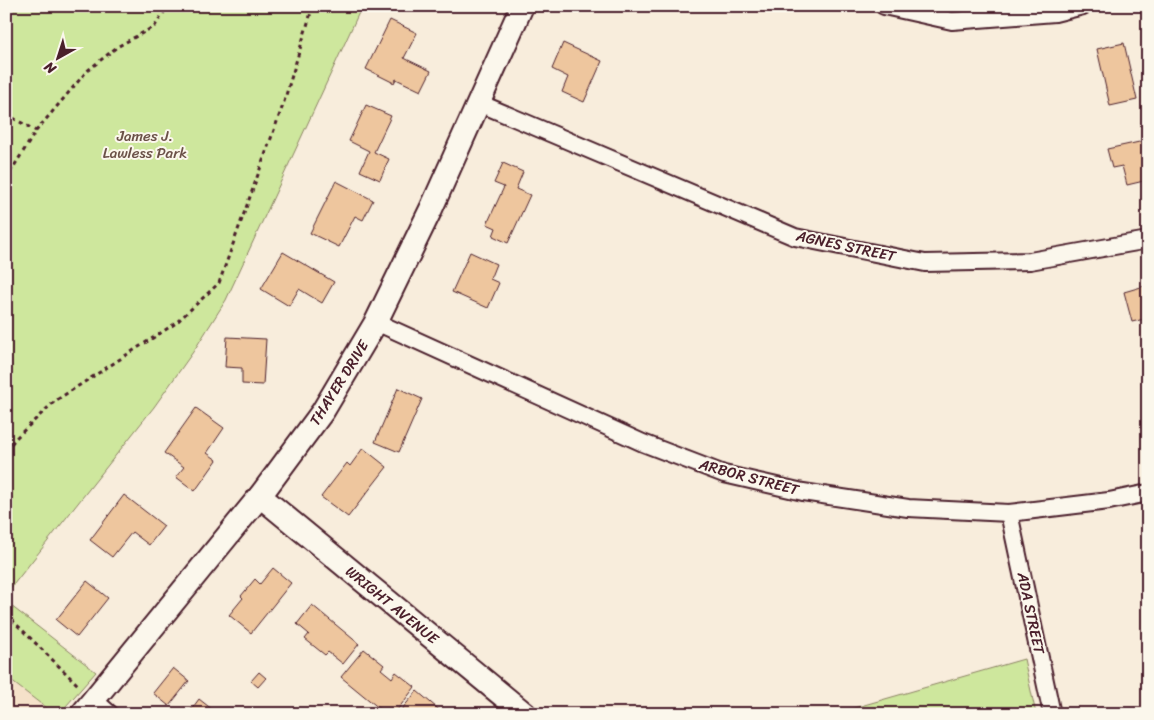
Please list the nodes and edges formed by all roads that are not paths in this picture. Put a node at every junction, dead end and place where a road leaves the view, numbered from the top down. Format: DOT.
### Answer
graph roads {
  1 [pos="522,6"];
  2 [pos="884,6"];
  3 [pos="1083,6"];
  4 [pos="479,103"];
  5 [pos="1148,240"];
  6 [pos="376,322"];
  7 [pos="1148,493"];
  8 [pos="260,496"];
  9 [pos="1009,513"];
  10 [pos="92,704"];
  11 [pos="525,714"];
  12 [pos="1052,714"];
  1 -- 4 [label="street, THAYER DRIVE"];
  2 -- 3 [label="street"];
  4 -- 5 [label="street, AGNES STREET"];
  4 -- 6 [label="street, THAYER DRIVE"];
  6 -- 8 [label="street, THAYER DRIVE"];
  6 -- 9 [label="street, ARBOR STREET"];
  7 -- 9 [label="street, ARBOR STREET"];
  8 -- 10 [label="street, THAYER DRIVE"];
  8 -- 11 [label="street, WRIGHT AVENUE"];
  9 -- 12 [label="street, ADA STREET"];
}
